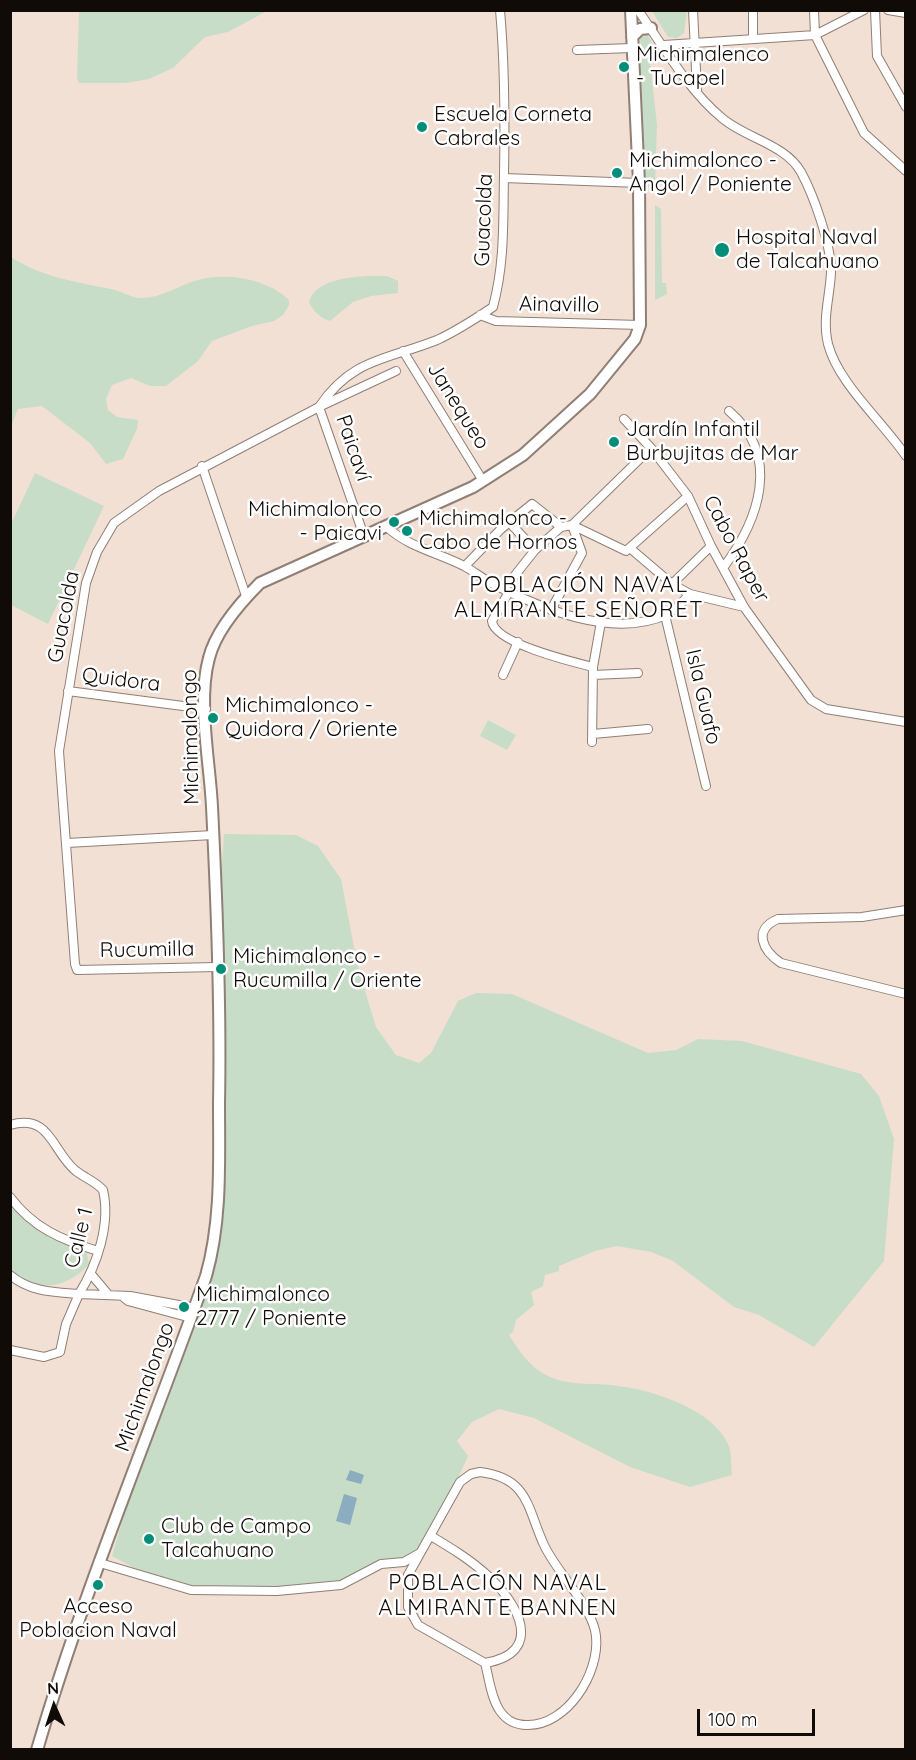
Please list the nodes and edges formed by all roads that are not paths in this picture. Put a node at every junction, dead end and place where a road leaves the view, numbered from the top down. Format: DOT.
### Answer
graph roads {
  1 [pos="500,10"];
  2 [pos="630,10"];
  3 [pos="639,10"];
  4 [pos="693,10"];
  5 [pos="753,10"];
  6 [pos="814,10"];
  7 [pos="864,10"];
  8 [pos="875,10"];
  9 [pos="888,10"];
  10 [pos="906,13"];
  11 [pos="651,28"];
  12 [pos="815,35"];
  13 [pos="632,37"];
  14 [pos="753,39"];
  15 [pos="694,43"];
  16 [pos="664,45"];
  17 [pos="632,48"];
  18 [pos="577,50"];
  19 [pos="697,92"];
  20 [pos="906,107"];
  21 [pos="906,171"];
  22 [pos="504,178"];
  23 [pos="639,183"];
  24 [pos="480,315"];
  25 [pos="640,325"];
  26 [pos="403,351"];
  27 [pos="396,371"];
  28 [pos="319,406"];
  29 [pos="729,411"];
  30 [pos="624,419"];
  31 [pos="651,448"];
  32 [pos="906,456"];
  33 [pos="202,466"];
  34 [pos="483,481"];
  35 [pos="688,496"];
  36 [pos="509,522"];
  37 [pos="572,525"];
  38 [pos="387,527"];
  39 [pos="561,527"];
  40 [pos="364,536"];
  41 [pos="711,546"];
  42 [pos="631,549"];
  43 [pos="535,550"];
  44 [pos="465,566"];
  45 [pos="723,568"];
  46 [pos="672,584"];
  47 [pos="506,590"];
  48 [pos="690,594"];
  49 [pos="246,596"];
  50 [pos="744,607"];
  51 [pos="552,610"];
  52 [pos="665,615"];
  53 [pos="601,622"];
  54 [pos="518,642"];
  55 [pos="593,671"];
  56 [pos="638,673"];
  57 [pos="504,675"];
  58 [pos="68,691"];
  59 [pos="206,709"];
  60 [pos="906,722"];
  61 [pos="648,729"];
  62 [pos="706,786"];
  63 [pos="213,835"];
  64 [pos="67,843"];
  65 [pos="906,910"];
  66 [pos="217,967"];
  67 [pos="78,970"];
  68 [pos="906,994"];
  69 [pos="13,1124"];
  70 [pos="10,1197"];
  71 [pos="98,1251"];
  72 [pos="91,1274"];
  73 [pos="10,1275"];
  74 [pos="107,1293"];
  75 [pos="79,1294"];
  76 [pos="193,1313"];
  77 [pos="10,1350"];
  78 [pos="431,1536"];
  79 [pos="421,1551"];
  80 [pos="100,1563"];
  81 [pos="399,1563"];
  82 [pos="408,1575"];
  83 [pos="485,1663"];
  84 [pos="37,1749"];
  1 -- 22 [label="street, Guacolda"];
  2 -- 13 [label="main road, Michimalongo"];
  3 -- 11 [label="street"];
  4 -- 15 [label="street"];
  5 -- 14 [label="street"];
  6 -- 12 [label="street"];
  7 -- 12 [label="street"];
  8 -- 20 [label="street"];
  9 -- 10 [label="street"];
  11 -- 13 [label="main road"];
  11 -- 16 [label="street"];
  12 -- 14 [label="street"];
  12 -- 21 [label="street"];
  13 -- 17 [label="main road, Michimalongo"];
  14 -- 15 [label="street"];
  15 -- 16 [label="street"];
  15 -- 19 [label="street"];
  16 -- 19 [label="street"];
  17 -- 18 [label="street"];
  17 -- 23 [label="main road, Michimalongo"];
  19 -- 32 [label="street"];
  22 -- 23 [label="street"];
  22 -- 24 [label="street, Guacolda"];
  23 -- 25 [label="main road, Michimalongo"];
  24 -- 25 [label="street, Ainavillo"];
  24 -- 26 [label="street"];
  25 -- 34 [label="main road, Michimalongo"];
  26 -- 28 [label="street"];
  26 -- 34 [label="street, Janequeo"];
  27 -- 28 [label="street, Guacolda"];
  28 -- 33 [label="street, Guacolda"];
  28 -- 40 [label="street, Paicaví"];
  29 -- 45 [label="street"];
  30 -- 31 [label="street, Cabo Raper"];
  31 -- 35 [label="street, Cabo Raper"];
  31 -- 37 [label="street"];
  33 -- 49 [label="street"];
  33 -- 58 [label="street, Guacolda"];
  34 -- 38 [label="main road, Michimalongo"];
  35 -- 41 [label="street, Cabo Raper"];
  35 -- 42 [label="street"];
  36 -- 39 [label="street"];
  36 -- 43 [label="street"];
  36 -- 44 [label="street"];
  37 -- 39 [label="street"];
  37 -- 42 [label="street"];
  37 -- 51 [label="street"];
  38 -- 40 [label="main road, Michimalongo"];
  38 -- 44 [label="street"];
  39 -- 43 [label="street"];
  40 -- 49 [label="main road, Michimalongo"];
  41 -- 45 [label="street, Cabo Raper"];
  41 -- 46 [label="street"];
  42 -- 46 [label="street"];
  43 -- 47 [label="street"];
  44 -- 47 [label="street"];
  45 -- 50 [label="street, Cabo Raper"];
  46 -- 48 [label="street"];
  47 -- 51 [label="street"];
  47 -- 54 [label="street"];
  48 -- 50 [label="street"];
  48 -- 52 [label="street"];
  49 -- 59 [label="main road, Michimalongo"];
  50 -- 60 [label="street, Cabo Raper"];
  51 -- 53 [label="street"];
  52 -- 53 [label="street"];
  52 -- 62 [label="street, Isla Guafo"];
  53 -- 55 [label="street"];
  54 -- 55 [label="street"];
  54 -- 57 [label="street"];
  55 -- 56 [label="street"];
  55 -- 61 [label="street"];
  58 -- 59 [label="street, Quidora"];
  58 -- 64 [label="street, Guacolda"];
  59 -- 63 [label="main road, Michimalongo"];
  63 -- 64 [label="street"];
  63 -- 66 [label="main road, Michimalongo"];
  64 -- 67 [label="street, Guacolda"];
  65 -- 68 [label="street"];
  66 -- 67 [label="street, Rucumilla"];
  66 -- 76 [label="main road, Michimalongo"];
  69 -- 71 [label="street, Calle 1"];
  70 -- 71 [label="street"];
  71 -- 72 [label="street, Calle 1"];
  72 -- 74 [label="street"];
  72 -- 75 [label="street, Calle 1"];
  73 -- 75 [label="street"];
  74 -- 75 [label="street, Calle 1"];
  74 -- 76 [label="street, Calle 1"];
  75 -- 77 [label="street, Calle 1"];
  76 -- 80 [label="main road, Michimalongo"];
  78 -- 79 [label="street"];
  78 -- 83 [label="street"];
  78 -- 83 [label="street"];
  79 -- 81 [label="street"];
  79 -- 82 [label="street"];
  80 -- 81 [label="street"];
  80 -- 84 [label="main road, Michimalongo"];
  81 -- 82 [label="street"];
  82 -- 83 [label="street"];
}
